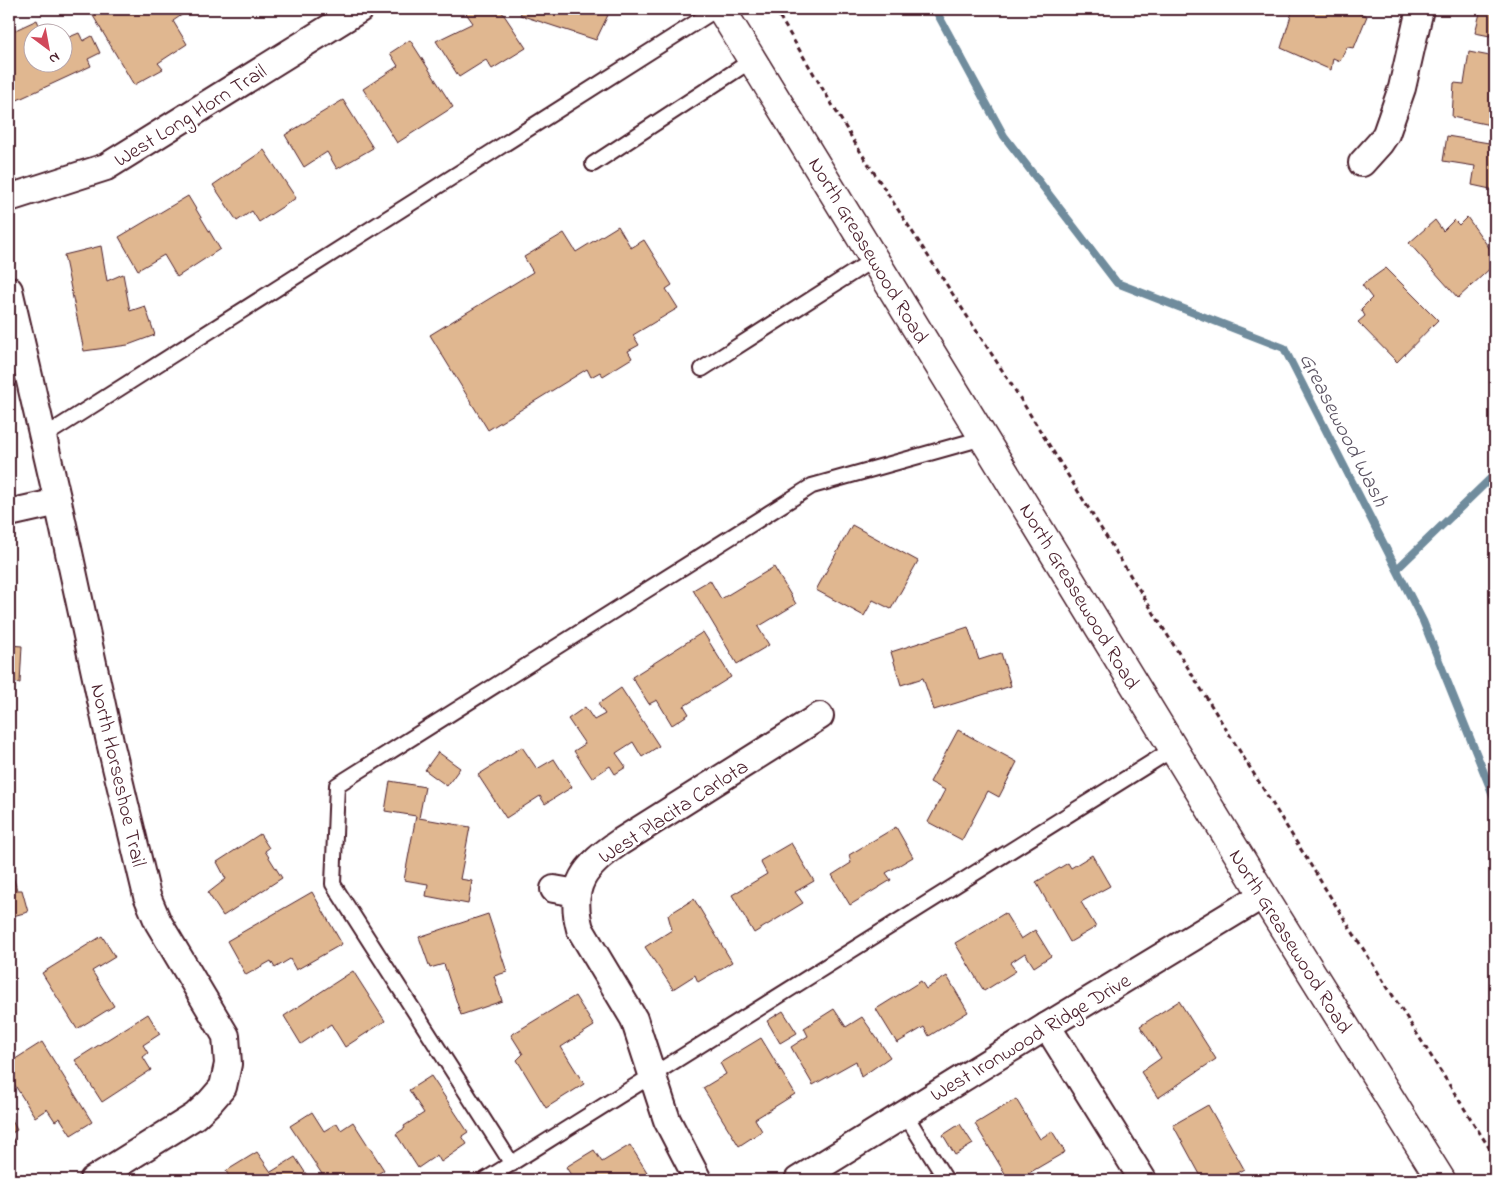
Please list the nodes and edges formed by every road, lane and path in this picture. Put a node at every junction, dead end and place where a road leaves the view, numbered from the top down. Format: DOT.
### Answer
graph roads {
  1 [pos="360,9"];
  2 [pos="717,9"];
  3 [pos="722,9"];
  4 [pos="776,9"];
  5 [pos="1420,9"];
  6 [pos="752,60"];
  7 [pos="1362,163"];
  8 [pos="593,164"];
  9 [pos="9,198"];
  10 [pos="874,259"];
  11 [pos="9,290"];
  12 [pos="702,369"];
  13 [pos="43,438"];
  14 [pos="983,438"];
  15 [pos="58,502"];
  16 [pos="9,513"];
  17 [pos="820,716"];
  18 [pos="1174,749"];
  19 [pos="1263,896"];
  20 [pos="1047,1026"];
  21 [pos="652,1075"];
  22 [pos="906,1114"];
  23 [pos="1495,1157"];
  24 [pos="512,1164"];
  25 [pos="93,1180"];
  26 [pos="485,1180"];
  27 [pos="698,1180"];
  28 [pos="798,1180"];
  29 [pos="946,1180"];
  30 [pos="1142,1180"];
  31 [pos="1441,1180"];
  1 -- 9 [label="street, West Long Horn Trail"];
  2 -- 13 [label="lane"];
  3 -- 6 [label="street, North Greasewood Road"];
  4 -- 23 [label="path"];
  5 -- 7 [label="street"];
  6 -- 8 [label="lane"];
  6 -- 10 [label="street, North Greasewood Road"];
  10 -- 12 [label="lane"];
  10 -- 14 [label="street, North Greasewood Road"];
  11 -- 13 [label="street, North Horseshoe Trail"];
  13 -- 15 [label="street, North Horseshoe Trail"];
  14 -- 18 [label="street, North Greasewood Road"];
  14 -- 24 [label="lane"];
  15 -- 16 [label="street"];
  15 -- 25 [label="street, North Horseshoe Trail"];
  17 -- 21 [label="street, West Placita Carlota"];
  18 -- 19 [label="street, North Greasewood Road"];
  18 -- 21 [label="lane"];
  19 -- 20 [label="street, West Ironwood Ridge Drive"];
  19 -- 31 [label="street, North Greasewood Road"];
  20 -- 22 [label="street, West Ironwood Ridge Drive"];
  20 -- 30 [label="street"];
  21 -- 24 [label="lane"];
  21 -- 27 [label="street, West Placita Carlota"];
  22 -- 28 [label="street, West Ironwood Ridge Drive"];
  22 -- 29 [label="lane"];
  24 -- 26 [label="lane"];
}
